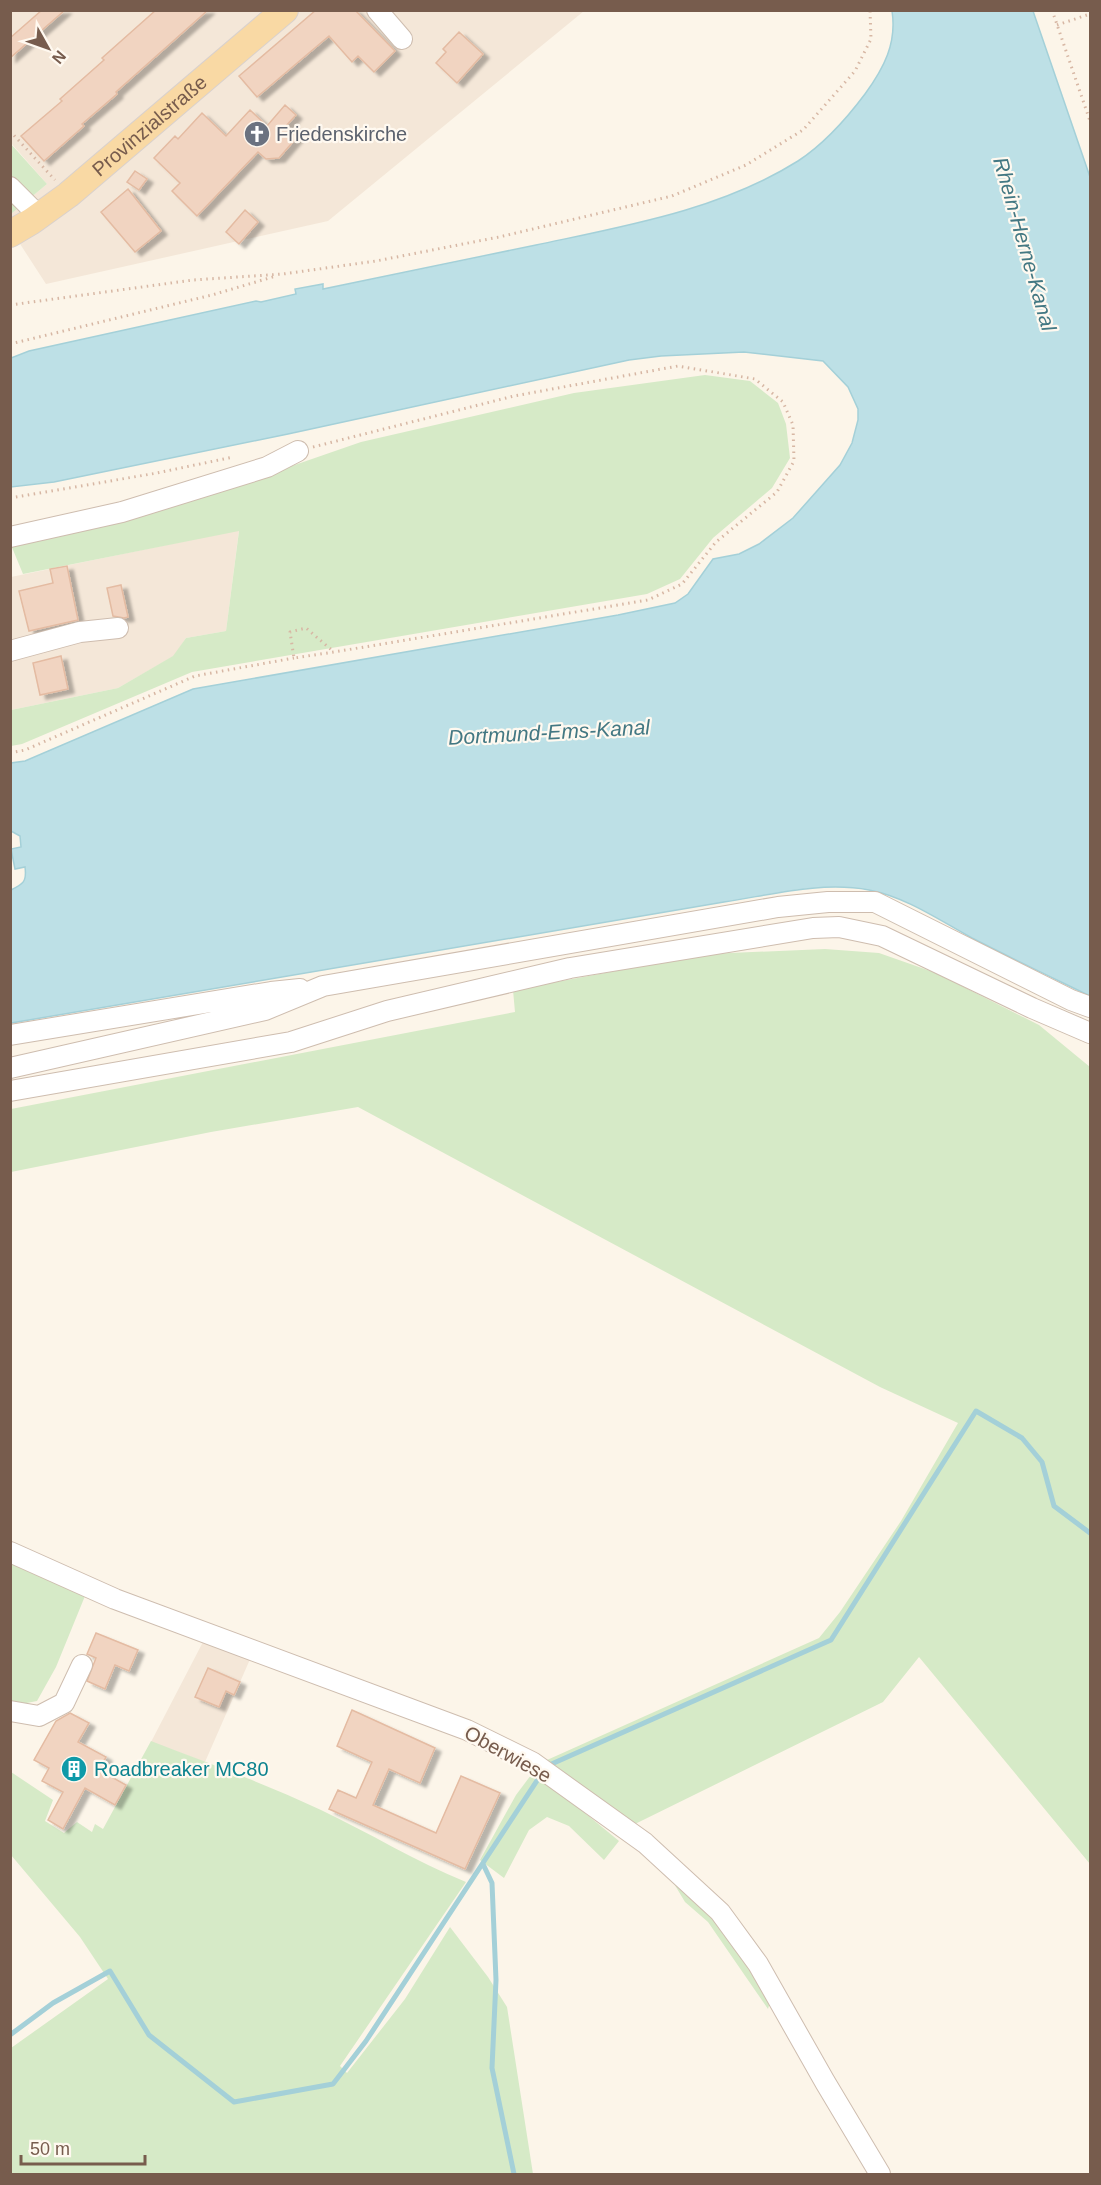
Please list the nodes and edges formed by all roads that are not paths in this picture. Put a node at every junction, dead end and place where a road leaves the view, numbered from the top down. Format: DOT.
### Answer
graph roads {
  1 [pos="285,10"];
  2 [pos="376,10"];
  3 [pos="402,39"];
  4 [pos="10,187"];
  5 [pos="39,216"];
  6 [pos="10,234"];
  7 [pos="298,451"];
  8 [pos="10,537"];
  9 [pos="118,628"];
  10 [pos="10,651"];
  11 [pos="323,986"];
  12 [pos="1090,1007"];
  13 [pos="1090,1032"];
  14 [pos="10,1035"];
  15 [pos="10,1068"];
  16 [pos="10,1091"];
  17 [pos="10,1552"];
  18 [pos="82,1665"];
  19 [pos="10,1711"];
  20 [pos="880,2175"];
  1 -- 5 [label="main road, Provinzialstraße"];
  2 -- 3 [label="street"];
  4 -- 5 [label="street"];
  5 -- 6 [label="main road, Provinzialstraße"];
  7 -- 8 [label="street"];
  9 -- 10 [label="street"];
  11 -- 12 [label="street"];
  11 -- 14 [label="street"];
  11 -- 15 [label="street"];
  13 -- 16 [label="street"];
  17 -- 20 [label="street, Oberwiese"];
  18 -- 19 [label="street"];
}
